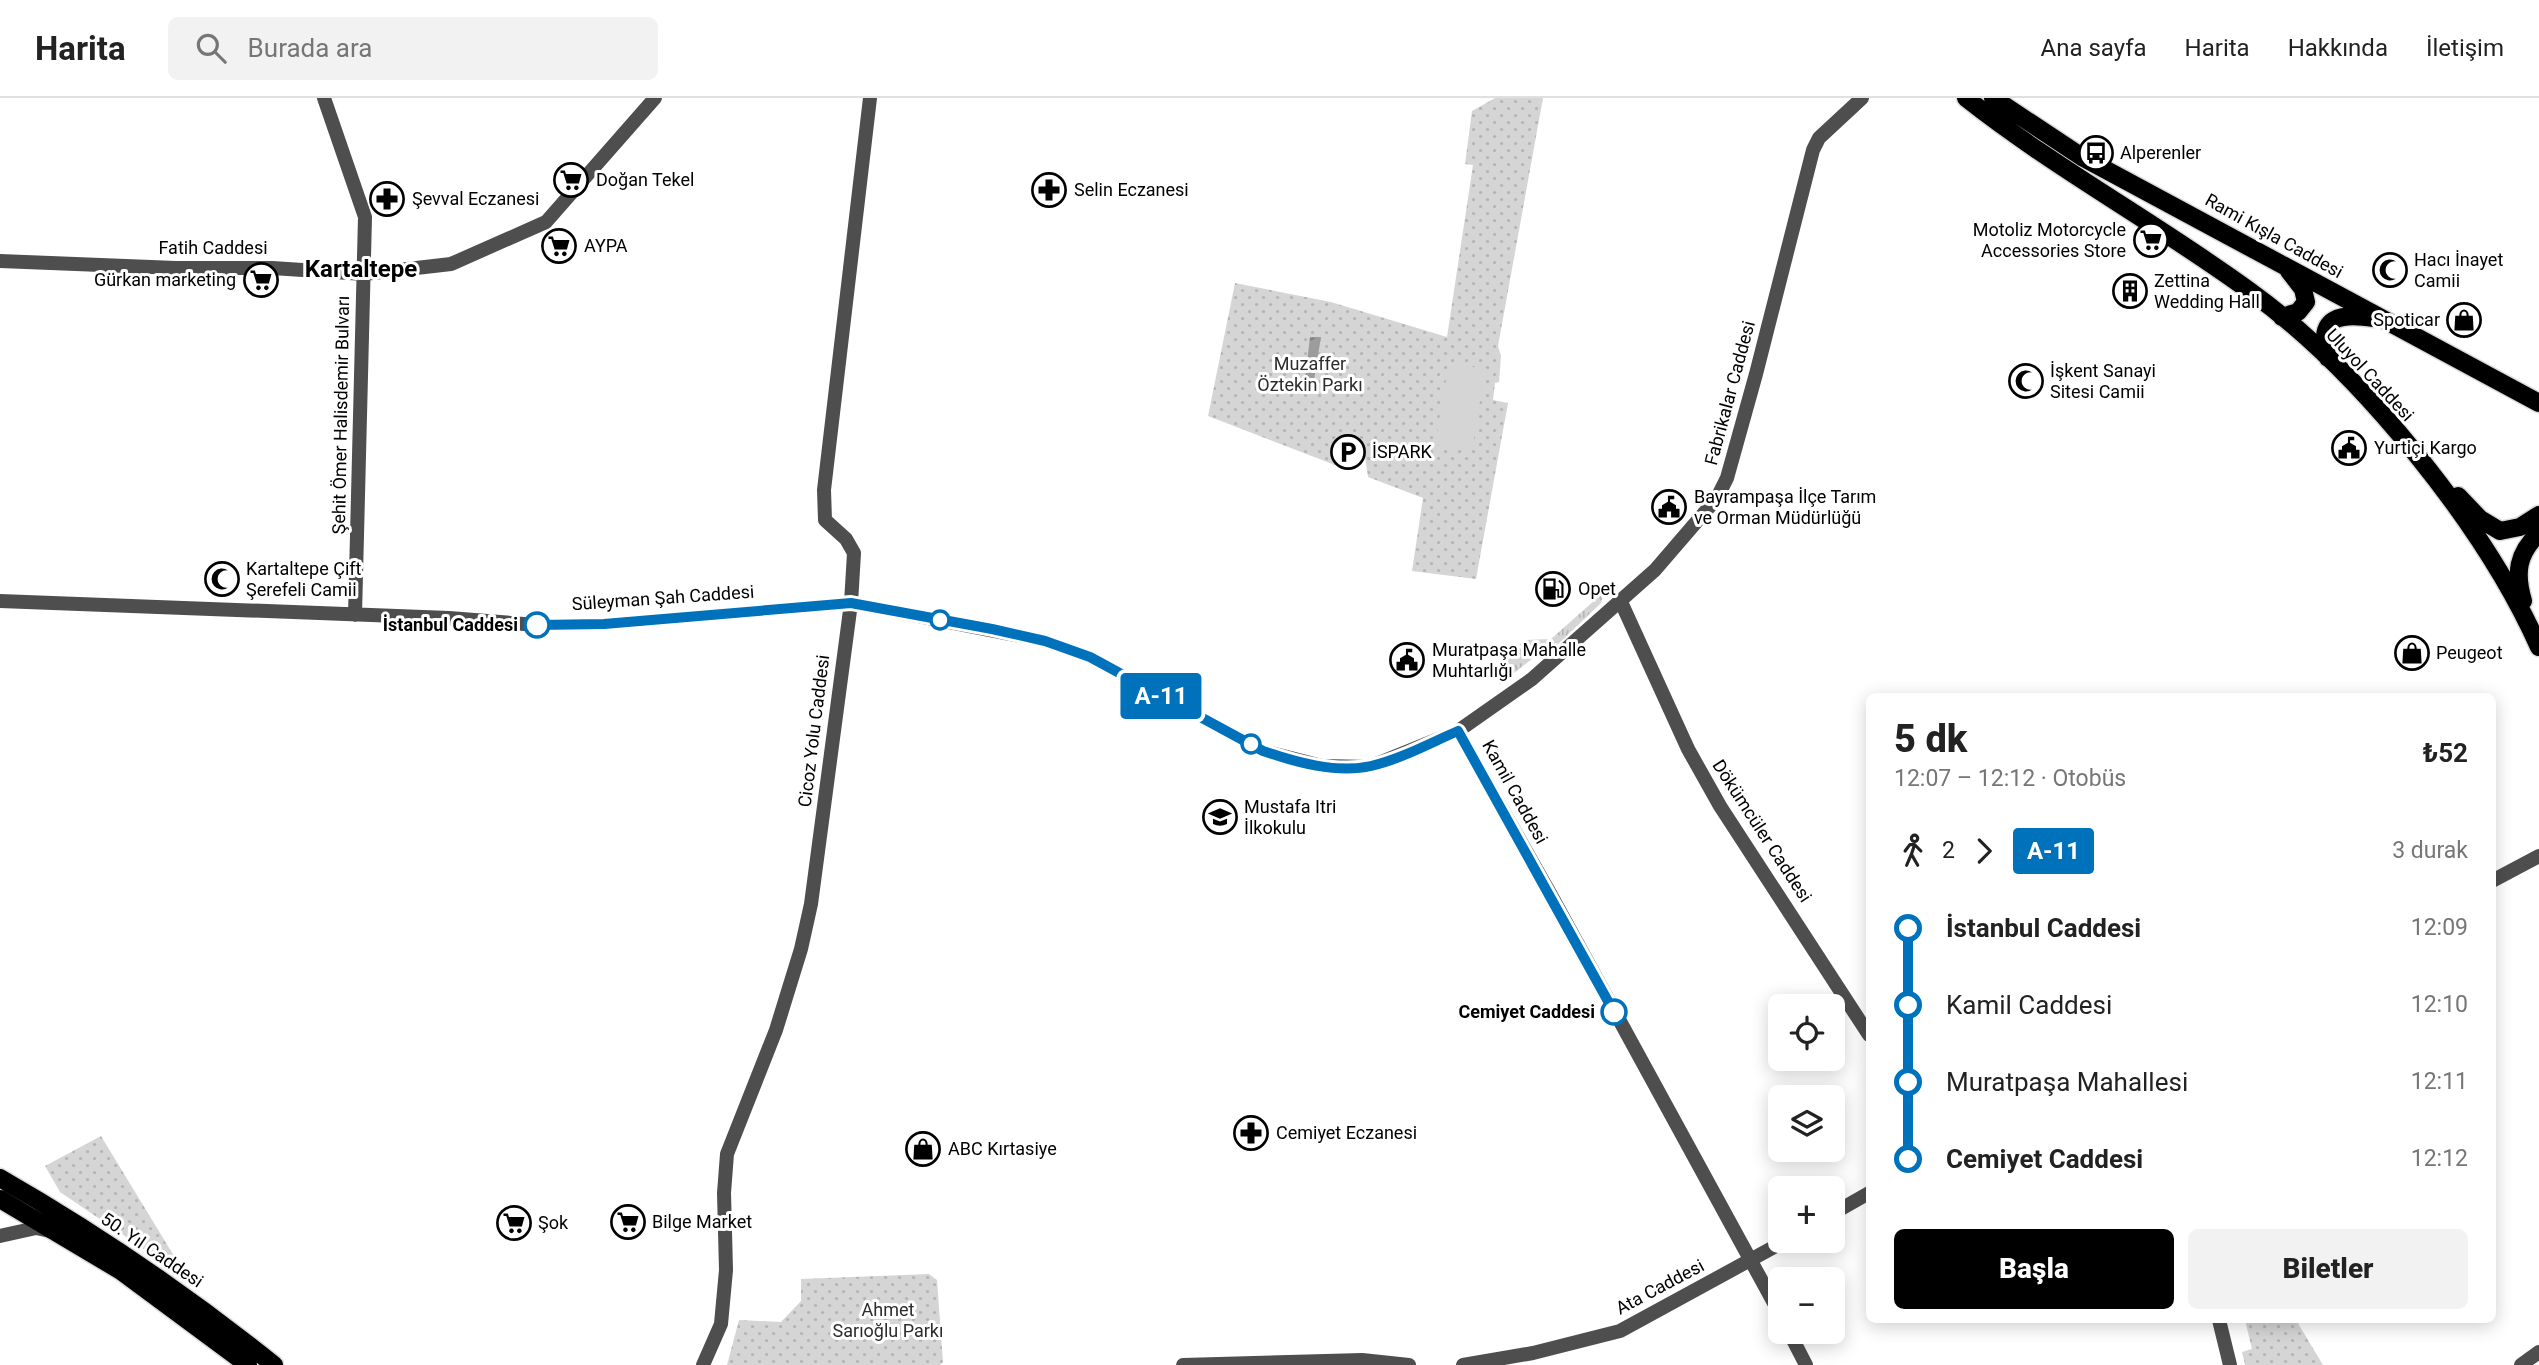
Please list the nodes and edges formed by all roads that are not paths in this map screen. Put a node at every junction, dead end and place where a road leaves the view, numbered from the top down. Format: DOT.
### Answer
graph roads {
  1 [pos="324,98"];
  2 [pos="655,98"];
  3 [pos="870,98"];
  4 [pos="1862,98"];
  5 [pos="1966,98"];
  6 [pos="1993,98"];
  7 [pos="0,261"];
  8 [pos="2282,263"];
  9 [pos="364,274"];
  10 [pos="2282,317"];
  11 [pos="2385,319"];
  12 [pos="2328,358"];
  13 [pos="2515,391"];
  14 [pos="2539,403"];
  15 [pos="2539,413"];
  16 [pos="2428,472"];
  17 [pos="2539,515"];
  18 [pos="2539,533"];
  19 [pos="0,601"];
  20 [pos="1621,602"];
  21 [pos="851,603"];
  22 [pos="355,614"];
  23 [pos="2529,625"];
  24 [pos="992,629"];
  25 [pos="2539,647"];
  26 [pos="1458,731"];
  27 [pos="2539,856"];
  28 [pos="2496,879"];
  29 [pos="1866,1030"];
  30 [pos="0,1178"];
  31 [pos="1866,1195"];
  32 [pos="0,1199"];
  33 [pos="1845,1207"];
  34 [pos="60,1233"];
  35 [pos="0,1236"];
  36 [pos="1768,1250"];
  37 [pos="1751,1260"];
  38 [pos="1768,1292"];
  39 [pos="2220,1323"];
  40 [pos="1795,1344"];
  41 [pos="2539,1352"];
  42 [pos="248,1365"];
  43 [pos="274,1365"];
  44 [pos="703,1365"];
  45 [pos="1183,1365"];
  46 [pos="1409,1365"];
  47 [pos="1463,1365"];
  48 [pos="1806,1365"];
  49 [pos="2230,1365"];
  50 [pos="2521,1365"];
  1 -- 9 [label="street, Şehit Ömer Halisdemir Bulvarı"];
  2 -- 9 [label="street, Fatih Caddesi"];
  3 -- 21 [label="street, Cicoz Yolu Caddesi"];
  4 -- 20 [label="street, Fabrikalar Caddesi"];
  5 -- 10 [label="main road, Uluyol Caddesi"];
  6 -- 8 [label="main road, Rami Kışla Caddesi"];
  7 -- 9 [label="street, Fatih Caddesi"];
  8 -- 10 [label="main road"];
  8 -- 11 [label="main road, Rami Kışla Caddesi"];
  9 -- 22 [label="street, Şehit Ömer Halisdemir Bulvarı"];
  10 -- 12 [label="main road, Uluyol Caddesi"];
  11 -- 12 [label="main road"];
  11 -- 13 [label="main road, Rami Kışla Caddesi"];
  12 -- 16 [label="main road, Uluyol Caddesi"];
  13 -- 14 [label="main road, Rami Kışla Caddesi"];
  13 -- 15 [label="main road"];
  16 -- 17 [label="main road"];
  16 -- 23 [label="main road, Uluyol Caddesi"];
  18 -- 23 [label="main road"];
  19 -- 22 [label="street, Süleyman Şah Caddesi"];
  20 -- 26 [label="street, Fabrikalar Caddesi"];
  20 -- 29 [label="street, Dökümcüler Caddesi"];
  21 -- 22 [label="street, Süleyman Şah Caddesi"];
  21 -- 24 [label="street, Süleyman Şah Caddesi"];
  21 -- 44 [label="street, Cicoz Yolu Caddesi"];
  23 -- 25 [label="main road, Uluyol Caddesi"];
  24 -- 26 [label="street, Kamil Caddesi"];
  26 -- 37 [label="street, Kamil Caddesi"];
  27 -- 28 [label="street"];
  30 -- 43 [label="main road, 50. Yıl Caddesi"];
  31 -- 33 [label="street"];
  32 -- 34 [label="main road, 50. Yıl Caddesi"];
  34 -- 35 [label="street"];
  34 -- 42 [label="main road, 50. Yıl Caddesi"];
  36 -- 37 [label="street, Ata Caddesi"];
  37 -- 38 [label="street, Kamil Caddesi"];
  37 -- 47 [label="street, Ata Caddesi"];
  39 -- 49 [label="street"];
  40 -- 48 [label="street"];
  41 -- 50 [label="street"];
  45 -- 46 [label="street"];
}
